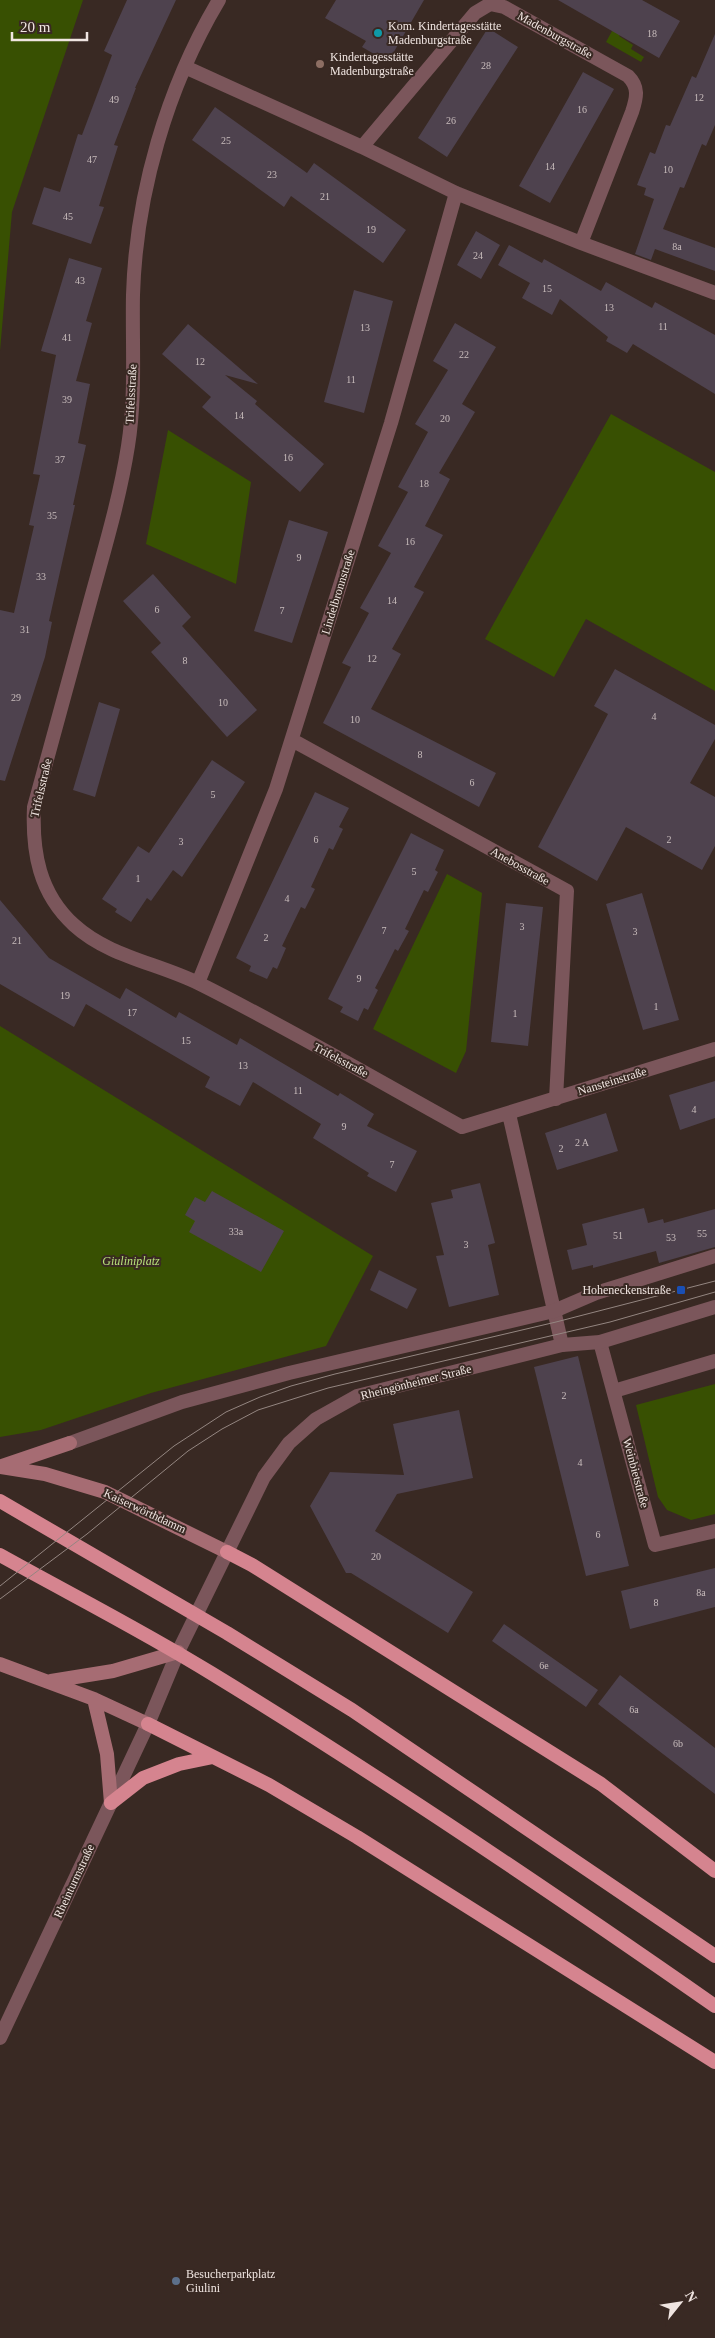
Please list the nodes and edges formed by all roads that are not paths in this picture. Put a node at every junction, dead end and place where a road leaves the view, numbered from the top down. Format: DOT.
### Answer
graph roads {
  1 [pos="220,0"];
  2 [pos="186,67"];
  3 [pos="362,147"];
  4 [pos="456,193"];
  5 [pos="581,243"];
  6 [pos="715,293"];
  7 [pos="292,740"];
  8 [pos="198,983"];
  9 [pos="715,1049"];
  10 [pos="556,1099"];
  11 [pos="509,1114"];
  12 [pos="715,1256"];
  13 [pos="715,1307"];
  14 [pos="554,1312"];
  15 [pos="600,1342"];
  16 [pos="562,1345"];
  17 [pos="715,1361"];
  18 [pos="614,1391"];
  19 [pos="70,1442"];
  20 [pos="0,1467"];
  21 [pos="0,1501"];
  22 [pos="715,1531"];
  23 [pos="227,1552"];
  24 [pos="0,1554"];
  25 [pos="178,1652"];
  26 [pos="0,1664"];
  27 [pos="50,1682"];
  28 [pos="94,1699"];
  29 [pos="148,1724"];
  30 [pos="214,1757"];
  31 [pos="111,1803"];
  32 [pos="715,1872"];
  33 [pos="715,1956"];
  34 [pos="715,2006"];
  35 [pos="0,2038"];
  36 [pos="715,2062"];
  1 -- 2 [label="street, Trifelsstraße"];
  2 -- 3 [label="street"];
  2 -- 8 [label="street, Trifelsstraße"];
  3 -- 4 [label="street"];
  3 -- 5 [label="street, Madenburgstraße"];
  4 -- 5 [label="street"];
  4 -- 7 [label="street, Lindelbronnstraße"];
  5 -- 6 [label="street"];
  7 -- 8 [label="street, Lindelbronnstraße"];
  7 -- 10 [label="street, Anebosstraße"];
  8 -- 11 [label="street, Trifelsstraße"];
  9 -- 10 [label="street, Nansteinstraße"];
  10 -- 11 [label="street, Nansteinstraße"];
  11 -- 14 [label="street"];
  12 -- 14 [label="street"];
  13 -- 15 [label="street, Rheingönheimer Straße"];
  14 -- 16 [label="street"];
  14 -- 19 [label="street"];
  15 -- 16 [label="street, Rheingönheimer Straße"];
  15 -- 18 [label="street, Weinbietstraße"];
  16 -- 23 [label="street, Rheingönheimer Straße"];
  17 -- 18 [label="street"];
  18 -- 22 [label="street, Weinbietstraße"];
  19 -- 20 [label="main road"];
  20 -- 23 [label="main road, Kaiserwörthdamm"];
  21 -- 33 [label="highway"];
  23 -- 25 [label="street, Rheingönheimer Straße"];
  23 -- 32 [label="highway"];
  24 -- 34 [label="highway"];
  25 -- 27 [label="main road"];
  25 -- 29 [label="street, Rheingönheimer Straße"];
  26 -- 27 [label="main road"];
  27 -- 28 [label="main road"];
  28 -- 29 [label="main road"];
  28 -- 31 [label="main road"];
  29 -- 30 [label="highway"];
  29 -- 31 [label="street, Rheinturmstraße"];
  30 -- 31 [label="highway"];
  30 -- 36 [label="highway"];
  31 -- 35 [label="street, Rheinturmstraße"];
}
